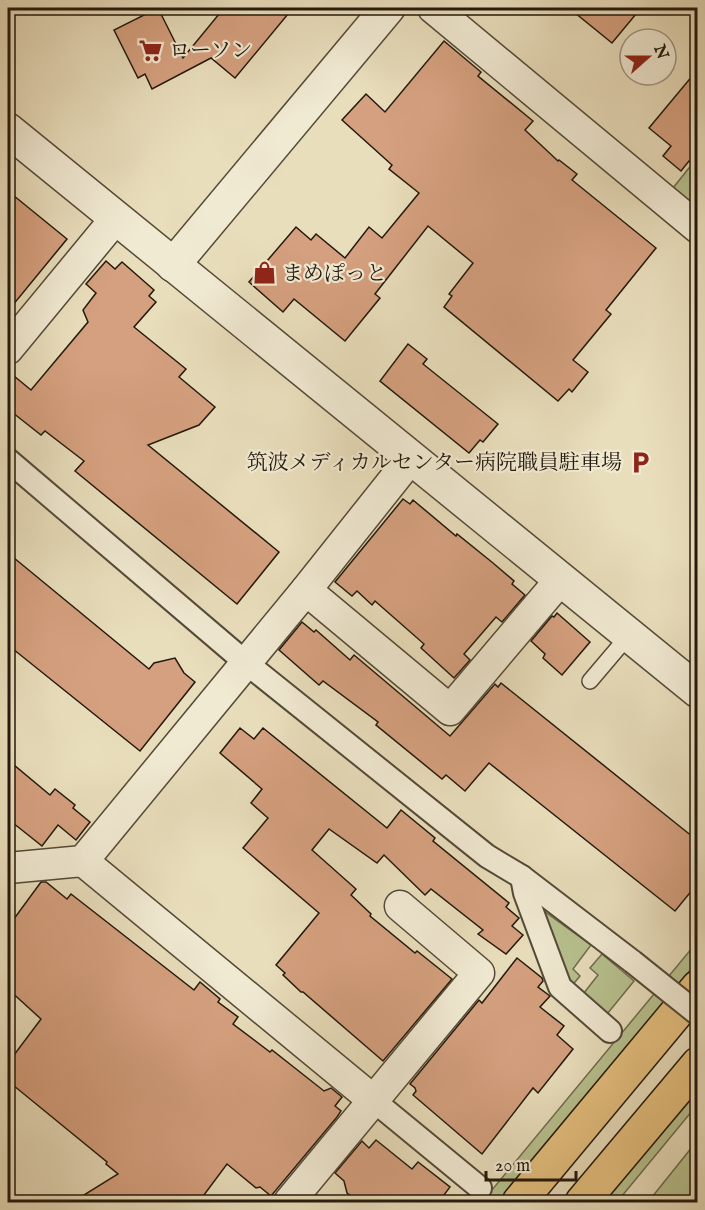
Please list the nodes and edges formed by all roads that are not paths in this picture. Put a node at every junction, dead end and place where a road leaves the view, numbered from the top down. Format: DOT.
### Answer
graph roads {
  1 [pos="388,8"];
  2 [pos="433,8"];
  3 [pos="8,130"];
  4 [pos="116,218"];
  5 [pos="698,228"];
  6 [pos="173,265"];
  7 [pos="8,349"];
  8 [pos="411,458"];
  9 [pos="8,460"];
  10 [pos="561,579"];
  11 [pos="306,590"];
  12 [pos="629,635"];
  13 [pos="245,662"];
  14 [pos="590,681"];
  15 [pos="698,691"];
  16 [pos="83,861"];
  17 [pos="8,868"];
  18 [pos="522,877"];
  19 [pos="400,906"];
  20 [pos="698,987"];
  21 [pos="698,1014"];
  22 [pos="610,1031"];
  23 [pos="698,1064"];
  24 [pos="373,1100"];
  25 [pos="480,1188"];
  26 [pos="289,1203"];
  27 [pos="519,1203"];
  28 [pos="582,1203"];
  1 -- 6 [label="street"];
  2 -- 5 [label="street"];
  3 -- 4 [label="street"];
  4 -- 6 [label="street"];
  4 -- 7 [label="street"];
  6 -- 8 [label="street"];
  8 -- 10 [label="street"];
  8 -- 11 [label="street"];
  9 -- 13 [label="street"];
  10 -- 11 [label="street"];
  10 -- 12 [label="street"];
  11 -- 13 [label="street"];
  12 -- 14 [label="lane"];
  12 -- 15 [label="street"];
  13 -- 16 [label="street"];
  13 -- 18 [label="street"];
  16 -- 17 [label="street"];
  16 -- 24 [label="street"];
  18 -- 21 [label="street, bridge"];
  18 -- 22 [label="street"];
  19 -- 24 [label="street"];
  20 -- 27 [label="highway"];
  23 -- 28 [label="highway"];
  24 -- 25 [label="street"];
  24 -- 26 [label="street"];
}
